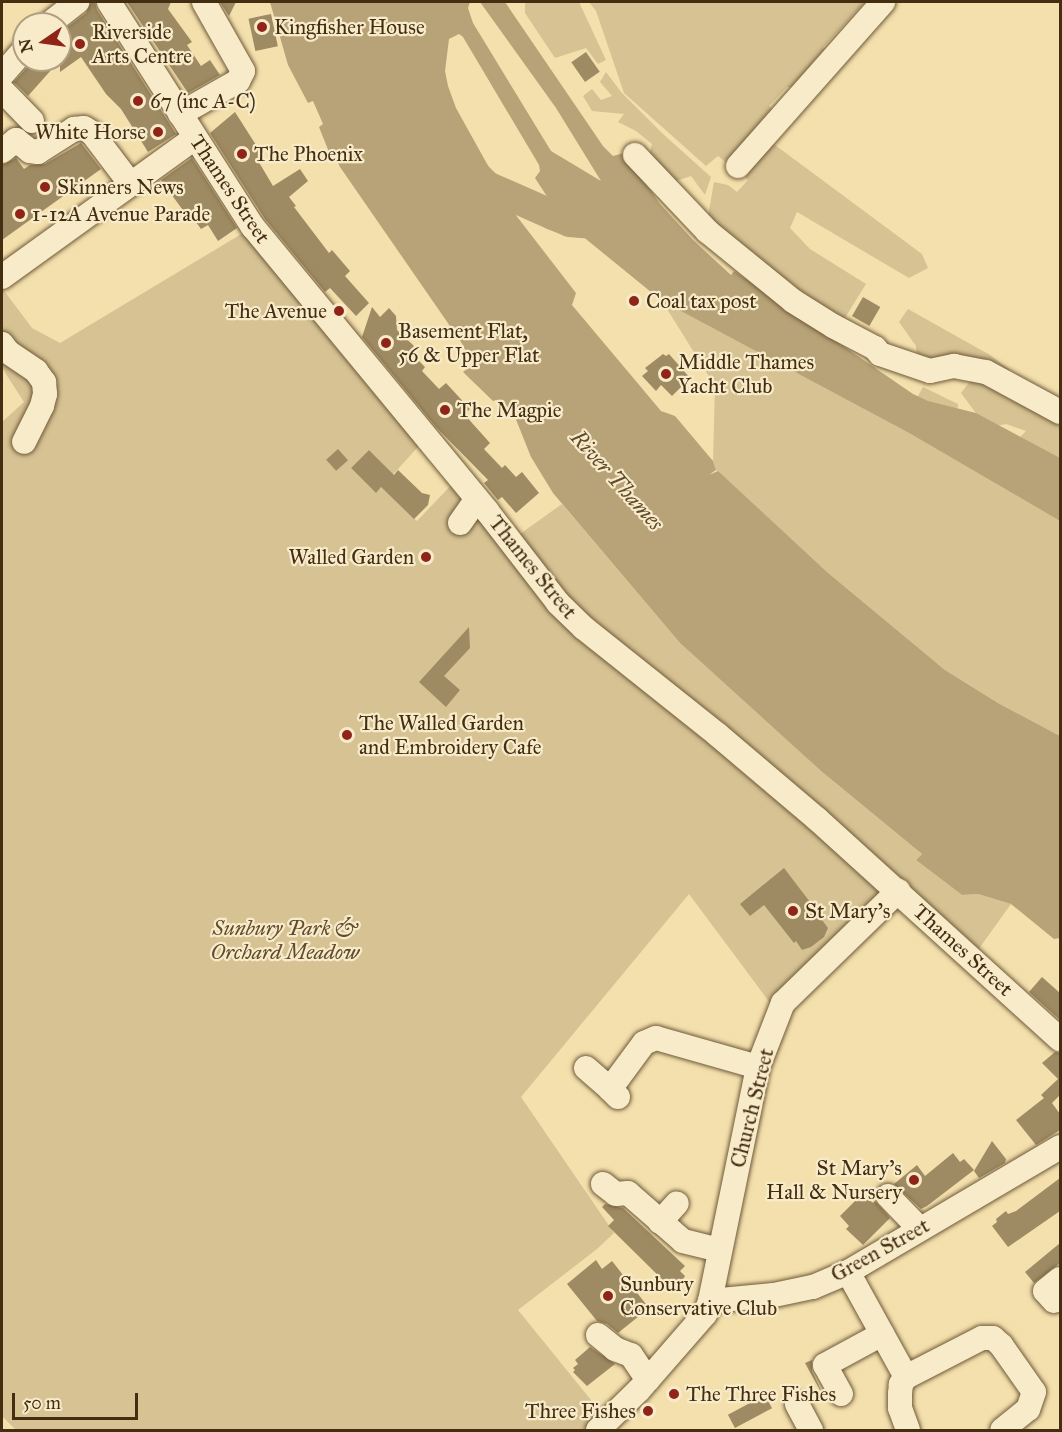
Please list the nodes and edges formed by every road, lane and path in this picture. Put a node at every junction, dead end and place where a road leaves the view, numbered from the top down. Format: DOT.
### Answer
graph roads {
  1 [pos="77,2"];
  2 [pos="109,2"];
  3 [pos="204,2"];
  4 [pos="883,2"];
  5 [pos="64,12"];
  6 [pos="12,64"];
  7 [pos="2,75"];
  8 [pos="2,90"];
  9 [pos="180,114"];
  10 [pos="32,122"];
  11 [pos="195,138"];
  12 [pos="2,151"];
  13 [pos="635,155"];
  14 [pos="738,166"];
  15 [pos="130,183"];
  16 [pos="2,276"];
  17 [pos="2,344"];
  18 [pos="1060,412"];
  19 [pos="24,442"];
  20 [pos="477,499"];
  21 [pos="460,523"];
  22 [pos="898,891"];
  23 [pos="1060,1039"];
  24 [pos="758,1067"];
  25 [pos="586,1068"];
  26 [pos="1060,1147"];
  27 [pos="603,1184"];
  28 [pos="888,1196"];
  29 [pos="677,1203"];
  30 [pos="660,1222"];
  31 [pos="919,1228"];
  32 [pos="720,1250"];
  33 [pos="848,1272"];
  34 [pos="710,1301"];
  35 [pos="882,1334"];
  36 [pos="598,1335"];
  37 [pos="906,1377"];
  38 [pos="648,1380"];
  39 [pos="841,1394"];
  40 [pos="797,1404"];
  41 [pos="598,1431"];
  42 [pos="811,1431"];
  43 [pos="908,1431"];
  44 [pos="1002,1431"];
  1 -- 5 [label="street"];
  2 -- 9 [label="street, Thames Street"];
  3 -- 9 [label="street"];
  4 -- 14 [label="street"];
  6 -- 7 [label="street"];
  8 -- 10 [label="street"];
  9 -- 11 [label="street, Thames Street"];
  11 -- 15 [label="street"];
  11 -- 20 [label="street, Thames Street"];
  12 -- 15 [label="street"];
  13 -- 18 [label="street"];
  15 -- 16 [label="street"];
  17 -- 19 [label="street"];
  20 -- 21 [label="street"];
  20 -- 22 [label="street, Thames Street"];
  22 -- 23 [label="street, Thames Street"];
  22 -- 24 [label="street, Church Street"];
  24 -- 25 [label="street"];
  24 -- 32 [label="street, Church Street"];
  26 -- 31 [label="street, Green Street"];
  27 -- 30 [label="street"];
  28 -- 31 [label="street"];
  29 -- 30 [label="street"];
  30 -- 32 [label="street"];
  31 -- 33 [label="street, Green Street"];
  32 -- 34 [label="street, Church Street"];
  33 -- 34 [label="street, Green Street"];
  33 -- 35 [label="street"];
  34 -- 38 [label="street"];
  35 -- 37 [label="street"];
  35 -- 39 [label="street"];
  36 -- 38 [label="street"];
  37 -- 43 [label="street"];
  37 -- 44 [label="street"];
  38 -- 41 [label="street"];
  40 -- 42 [label="street"];
}
